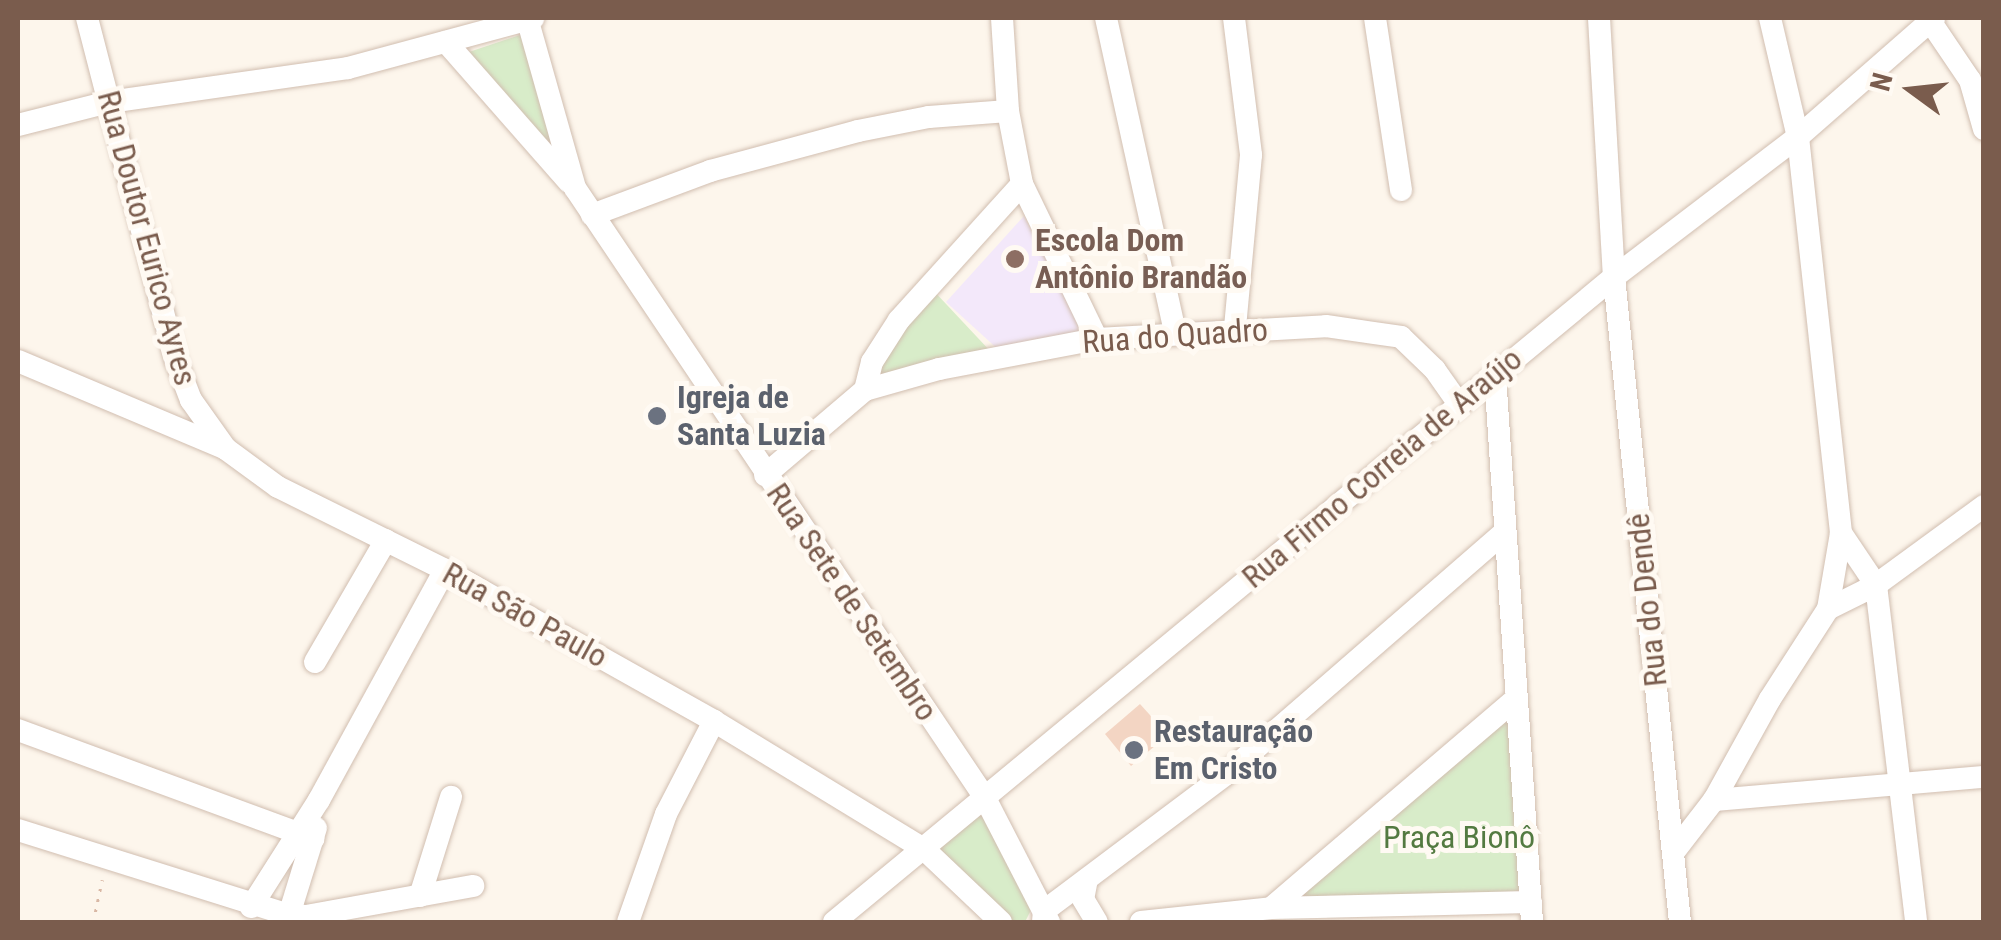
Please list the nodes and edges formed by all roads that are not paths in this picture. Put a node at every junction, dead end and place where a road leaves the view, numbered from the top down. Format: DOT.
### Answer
graph roads {
  1 [pos="86,18"];
  2 [pos="529,18"];
  3 [pos="1002,18"];
  4 [pos="1106,18"];
  5 [pos="1234,18"];
  6 [pos="1375,18"];
  7 [pos="1599,18"];
  8 [pos="1770,18"];
  9 [pos="1932,19"];
  10 [pos="446,42"];
  11 [pos="109,102"];
  12 [pos="1008,111"];
  13 [pos="18,124"];
  14 [pos="1984,129"];
  15 [pos="1798,137"];
  16 [pos="1022,184"];
  17 [pos="575,188"];
  18 [pos="1401,190"];
  19 [pos="592,215"];
  20 [pos="1614,277"];
  21 [pos="1236,329"];
  22 [pos="1176,331"];
  23 [pos="1097,339"];
  24 [pos="18,361"];
  25 [pos="1494,375"];
  26 [pos="865,390"];
  27 [pos="1460,404"];
  28 [pos="226,449"];
  29 [pos="766,475"];
  30 [pos="1984,506"];
  31 [pos="1841,533"];
  32 [pos="1502,534"];
  33 [pos="386,540"];
  34 [pos="444,570"];
  35 [pos="1876,585"];
  36 [pos="1828,609"];
  37 [pos="314,662"];
  38 [pos="1516,699"];
  39 [pos="714,721"];
  40 [pos="18,730"];
  41 [pos="1984,777"];
  42 [pos="1901,785"];
  43 [pos="451,797"];
  44 [pos="985,798"];
  45 [pos="1714,800"];
  46 [pos="18,830"];
  47 [pos="306,836"];
  48 [pos="924,849"];
  49 [pos="1672,854"];
  50 [pos="1087,879"];
  51 [pos="473,886"];
  52 [pos="420,896"];
  53 [pos="251,907"];
  54 [pos="1270,908"];
  55 [pos="1532,912"];
  56 [pos="289,915"];
  57 [pos="1045,919"];
  58 [pos="628,922"];
  59 [pos="834,922"];
  60 [pos="1000,922"];
  61 [pos="1096,922"];
  62 [pos="1140,922"];
  63 [pos="1680,922"];
  64 [pos="1916,922"];
  1 -- 11 [label="street, Rua Doutor Eurico Ayres"];
  2 -- 10 [label="street"];
  2 -- 17 [label="street, Rua Sete de Setembro"];
  3 -- 12 [label="street"];
  4 -- 22 [label="street"];
  5 -- 21 [label="street"];
  6 -- 18 [label="street"];
  7 -- 20 [label="street, Rua do Dendê"];
  8 -- 15 [label="street"];
  9 -- 14 [label="street"];
  9 -- 15 [label="street, Rua Firmo Correia de Araújo"];
  10 -- 11 [label="street"];
  10 -- 17 [label="street, Rua Sete de Setembro"];
  11 -- 13 [label="street"];
  11 -- 28 [label="street, Rua Doutor Eurico Ayres"];
  12 -- 16 [label="street"];
  12 -- 19 [label="street"];
  15 -- 20 [label="street, Rua Firmo Correia de Araújo"];
  15 -- 31 [label="street"];
  16 -- 23 [label="street"];
  16 -- 26 [label="street"];
  17 -- 19 [label="street, Rua Sete de Setembro"];
  19 -- 29 [label="street, Rua Sete de Setembro"];
  20 -- 25 [label="street, Rua Firmo Correia de Araújo"];
  20 -- 49 [label="street, Rua do Dendê"];
  21 -- 22 [label="street, Rua do Quadro"];
  21 -- 27 [label="street, Rua do Quadro"];
  22 -- 23 [label="street, Rua do Quadro"];
  23 -- 26 [label="street, Rua do Quadro"];
  24 -- 28 [label="street, Rua São Paulo"];
  25 -- 27 [label="street, Rua Firmo Correia de Araújo"];
  25 -- 32 [label="street"];
  26 -- 29 [label="street"];
  27 -- 44 [label="street, Rua Firmo Correia de Araújo"];
  28 -- 33 [label="street, Rua São Paulo"];
  29 -- 44 [label="street, Rua Sete de Setembro"];
  30 -- 35 [label="street"];
  31 -- 35 [label="street"];
  31 -- 36 [label="street"];
  32 -- 38 [label="street"];
  32 -- 50 [label="street"];
  33 -- 34 [label="street, Rua São Paulo"];
  33 -- 37 [label="street"];
  34 -- 39 [label="street, Rua São Paulo"];
  34 -- 47 [label="street"];
  35 -- 36 [label="street"];
  35 -- 42 [label="street"];
  36 -- 45 [label="street"];
  38 -- 54 [label="street"];
  38 -- 55 [label="street"];
  39 -- 48 [label="street, Rua São Paulo"];
  39 -- 58 [label="street"];
  40 -- 47 [label="street"];
  41 -- 42 [label="street"];
  42 -- 45 [label="street"];
  42 -- 64 [label="street"];
  43 -- 52 [label="street"];
  44 -- 48 [label="street, Rua Firmo Correia de Araújo"];
  44 -- 57 [label="street, Rua Sete de Setembro"];
  45 -- 49 [label="street"];
  46 -- 53 [label="street"];
  47 -- 53 [label="street"];
  47 -- 56 [label="street"];
  48 -- 59 [label="street, Rua Firmo Correia de Araújo"];
  48 -- 60 [label="street, Rua São Paulo"];
  49 -- 63 [label="street, Rua do Dendê"];
  50 -- 57 [label="street"];
  50 -- 61 [label="street"];
  51 -- 52 [label="street"];
  52 -- 56 [label="street"];
  53 -- 56 [label="street"];
  54 -- 55 [label="street"];
  54 -- 62 [label="street"];
}
